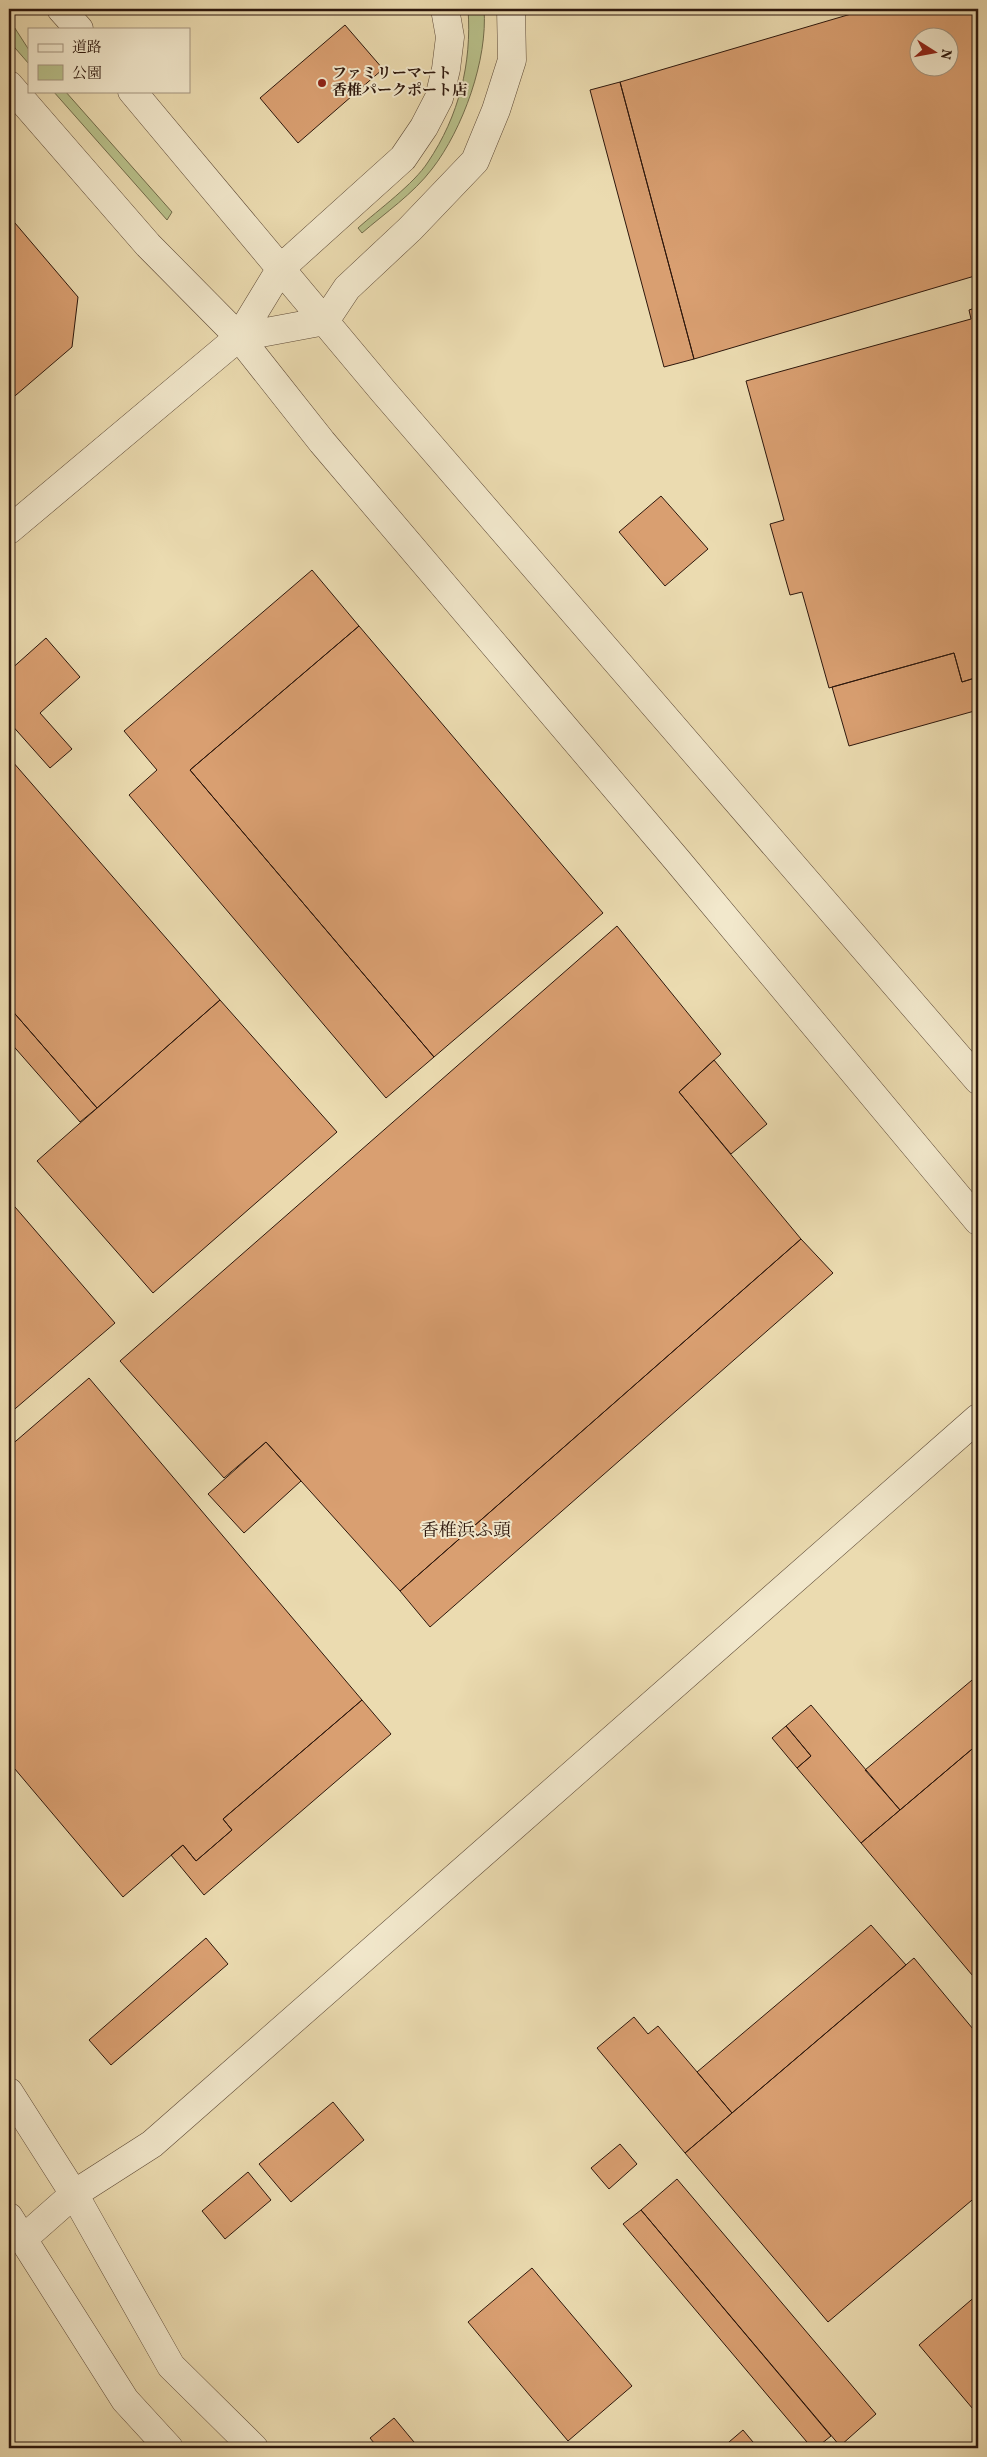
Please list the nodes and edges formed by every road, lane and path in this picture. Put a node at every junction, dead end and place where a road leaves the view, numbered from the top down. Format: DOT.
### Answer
graph roads {
  1 [pos="61,9"];
  2 [pos="445,9"];
  3 [pos="511,9"];
  4 [pos="78,28"];
  5 [pos="9,85"];
  6 [pos="133,92"];
  7 [pos="281,268"];
  8 [pos="325,321"];
  9 [pos="239,337"];
  10 [pos="9,530"];
  11 [pos="978,1080"];
  12 [pos="978,1221"];
  13 [pos="978,1418"];
  14 [pos="9,2092"];
  15 [pos="74,2194"];
  16 [pos="16,2228"];
  17 [pos="169,2448"];
  18 [pos="254,2448"];
  1 -- 4 [label="street"];
  2 -- 7 [label="street"];
  3 -- 8 [label="street"];
  5 -- 9 [label="street"];
  6 -- 7 [label="street"];
  7 -- 8 [label="street"];
  7 -- 9 [label="street"];
  8 -- 9 [label="street"];
  8 -- 11 [label="street"];
  9 -- 10 [label="street"];
  9 -- 12 [label="street"];
  13 -- 15 [label="street"];
  14 -- 15 [label="street"];
  15 -- 16 [label="street"];
  15 -- 18 [label="street"];
  16 -- 17 [label="street"];
}
